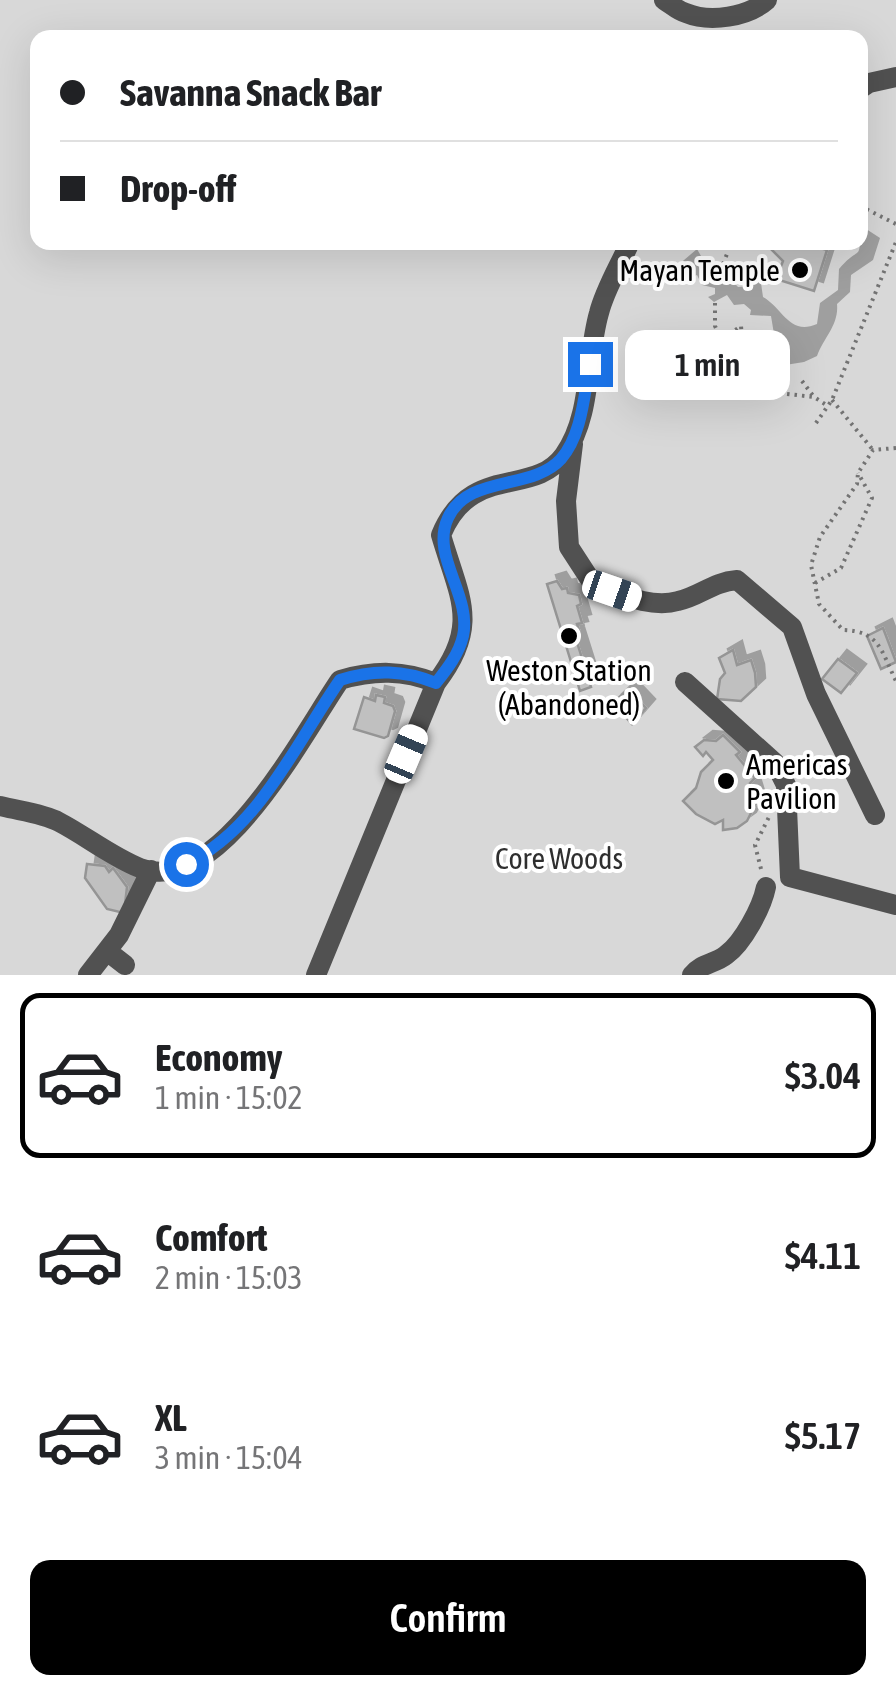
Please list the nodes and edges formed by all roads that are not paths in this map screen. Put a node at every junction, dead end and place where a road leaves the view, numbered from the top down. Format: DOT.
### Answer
graph roads {
  1 [pos="664,0"];
  2 [pos="767,0"];
  3 [pos="896,78"];
  4 [pos="868,84"];
  5 [pos="626,250"];
  6 [pos="574,436"];
  7 [pos="685,682"];
  8 [pos="436,683"];
  9 [pos="0,806"];
  10 [pos="875,815"];
  11 [pos="151,870"];
  12 [pos="766,887"];
  13 [pos="896,905"];
  14 [pos="107,951"];
  15 [pos="124,964"];
  16 [pos="88,975"];
  17 [pos="316,975"];
  18 [pos="692,975"];
  1 -- 2 [label="street"];
  3 -- 4 [label="street"];
  5 -- 6 [label="street"];
  6 -- 8 [label="street"];
  6 -- 10 [label="street"];
  7 -- 13 [label="street"];
  8 -- 11 [label="street"];
  8 -- 17 [label="street"];
  9 -- 11 [label="street"];
  11 -- 14 [label="street"];
  12 -- 18 [label="street"];
  14 -- 15 [label="street"];
  14 -- 16 [label="street"];
}
